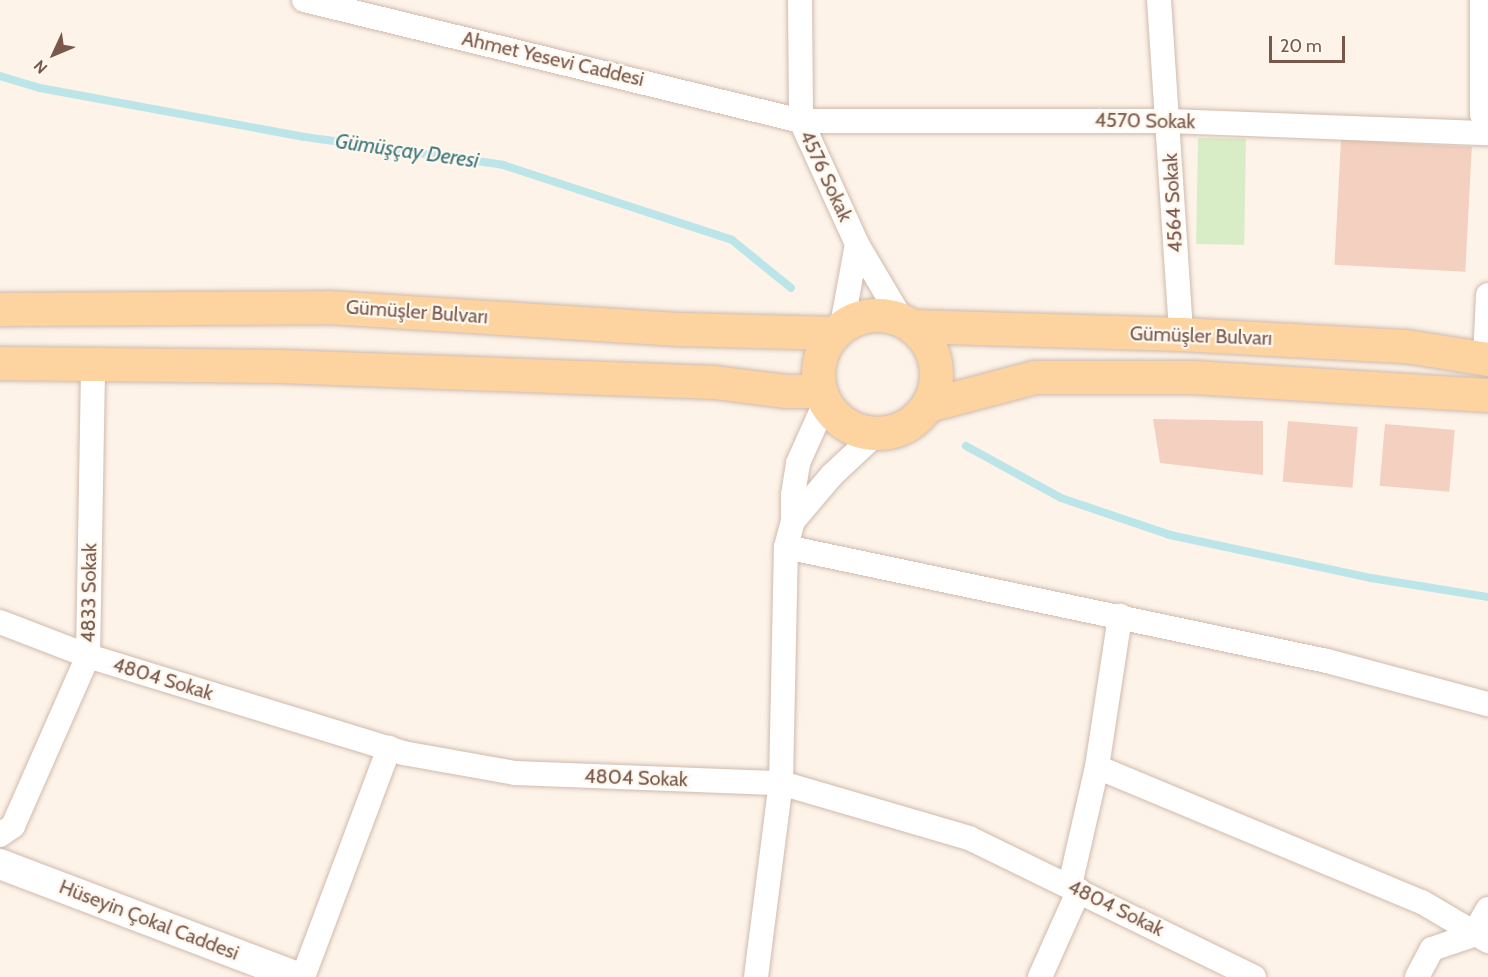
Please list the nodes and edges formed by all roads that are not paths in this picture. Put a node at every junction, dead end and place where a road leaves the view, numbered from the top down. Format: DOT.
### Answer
graph roads {
  1 [pos="304,0"];
  2 [pos="800,0"];
  3 [pos="1159,0"];
  4 [pos="1482,0"];
  5 [pos="801,121"];
  6 [pos="1168,121"];
  7 [pos="1488,123"];
  8 [pos="1488,133"];
  9 [pos="857,244"];
  10 [pos="1488,295"];
  11 [pos="0,309"];
  12 [pos="907,323"];
  13 [pos="838,329"];
  14 [pos="1181,334"];
  15 [pos="1486,359"];
  16 [pos="0,363"];
  17 [pos="93,364"];
  18 [pos="1488,395"];
  19 [pos="822,397"];
  20 [pos="928,405"];
  21 [pos="876,434"];
  22 [pos="793,521"];
  23 [pos="786,547"];
  24 [pos="1120,616"];
  25 [pos="0,622"];
  26 [pos="88,656"];
  27 [pos="1488,704"];
  28 [pos="389,748"];
  29 [pos="1097,767"];
  30 [pos="781,783"];
  31 [pos="0,836"];
  32 [pos="0,864"];
  33 [pos="1075,888"];
  34 [pos="1488,909"];
  35 [pos="1480,938"];
  36 [pos="297,977"];
  37 [pos="303,977"];
  38 [pos="756,977"];
  39 [pos="1040,977"];
  40 [pos="1254,977"];
  41 [pos="1418,977"];
  1 -- 5 [label="street, Ahmet Yesevi Caddesi"];
  2 -- 5 [label="street, 4576 Sokak"];
  3 -- 6 [label="street, 4564 Sokak"];
  4 -- 7 [label="street"];
  5 -- 6 [label="street, 4570 Sokak"];
  5 -- 9 [label="street, 4576 Sokak"];
  6 -- 8 [label="street, 4570 Sokak"];
  6 -- 14 [label="street, 4564 Sokak"];
  9 -- 12 [label="street, 4576 Sokak"];
  9 -- 13 [label="street, 4576 Sokak"];
  10 -- 15 [label="street"];
  11 -- 13 [label="main road, Gümüşler Bulvarı"];
  12 -- 13 [label="main road"];
  12 -- 14 [label="main road, Gümüşler Bulvarı"];
  12 -- 20 [label="main road"];
  13 -- 19 [label="main road"];
  14 -- 15 [label="main road, Gümüşler Bulvarı"];
  16 -- 17 [label="main road"];
  17 -- 19 [label="main road"];
  17 -- 26 [label="street, 4833 Sokak"];
  18 -- 20 [label="main road, Gümüşler Bulvarı"];
  19 -- 21 [label="main road"];
  19 -- 22 [label="street"];
  20 -- 21 [label="main road"];
  21 -- 22 [label="street"];
  22 -- 23 [label="street"];
  23 -- 24 [label="street"];
  23 -- 30 [label="street"];
  24 -- 27 [label="street"];
  24 -- 29 [label="street"];
  25 -- 26 [label="street, 4804 Sokak"];
  26 -- 28 [label="street, 4804 Sokak"];
  26 -- 31 [label="street, 4833 Sokak"];
  28 -- 30 [label="street, 4804 Sokak"];
  28 -- 37 [label="street"];
  29 -- 33 [label="street"];
  29 -- 35 [label="street"];
  30 -- 33 [label="street, 4804 Sokak"];
  30 -- 38 [label="street"];
  32 -- 36 [label="street, Hüseyin Çokal Caddesi"];
  33 -- 39 [label="street"];
  33 -- 40 [label="street, 4804 Sokak"];
  34 -- 35 [label="street"];
  35 -- 41 [label="street"];
}
